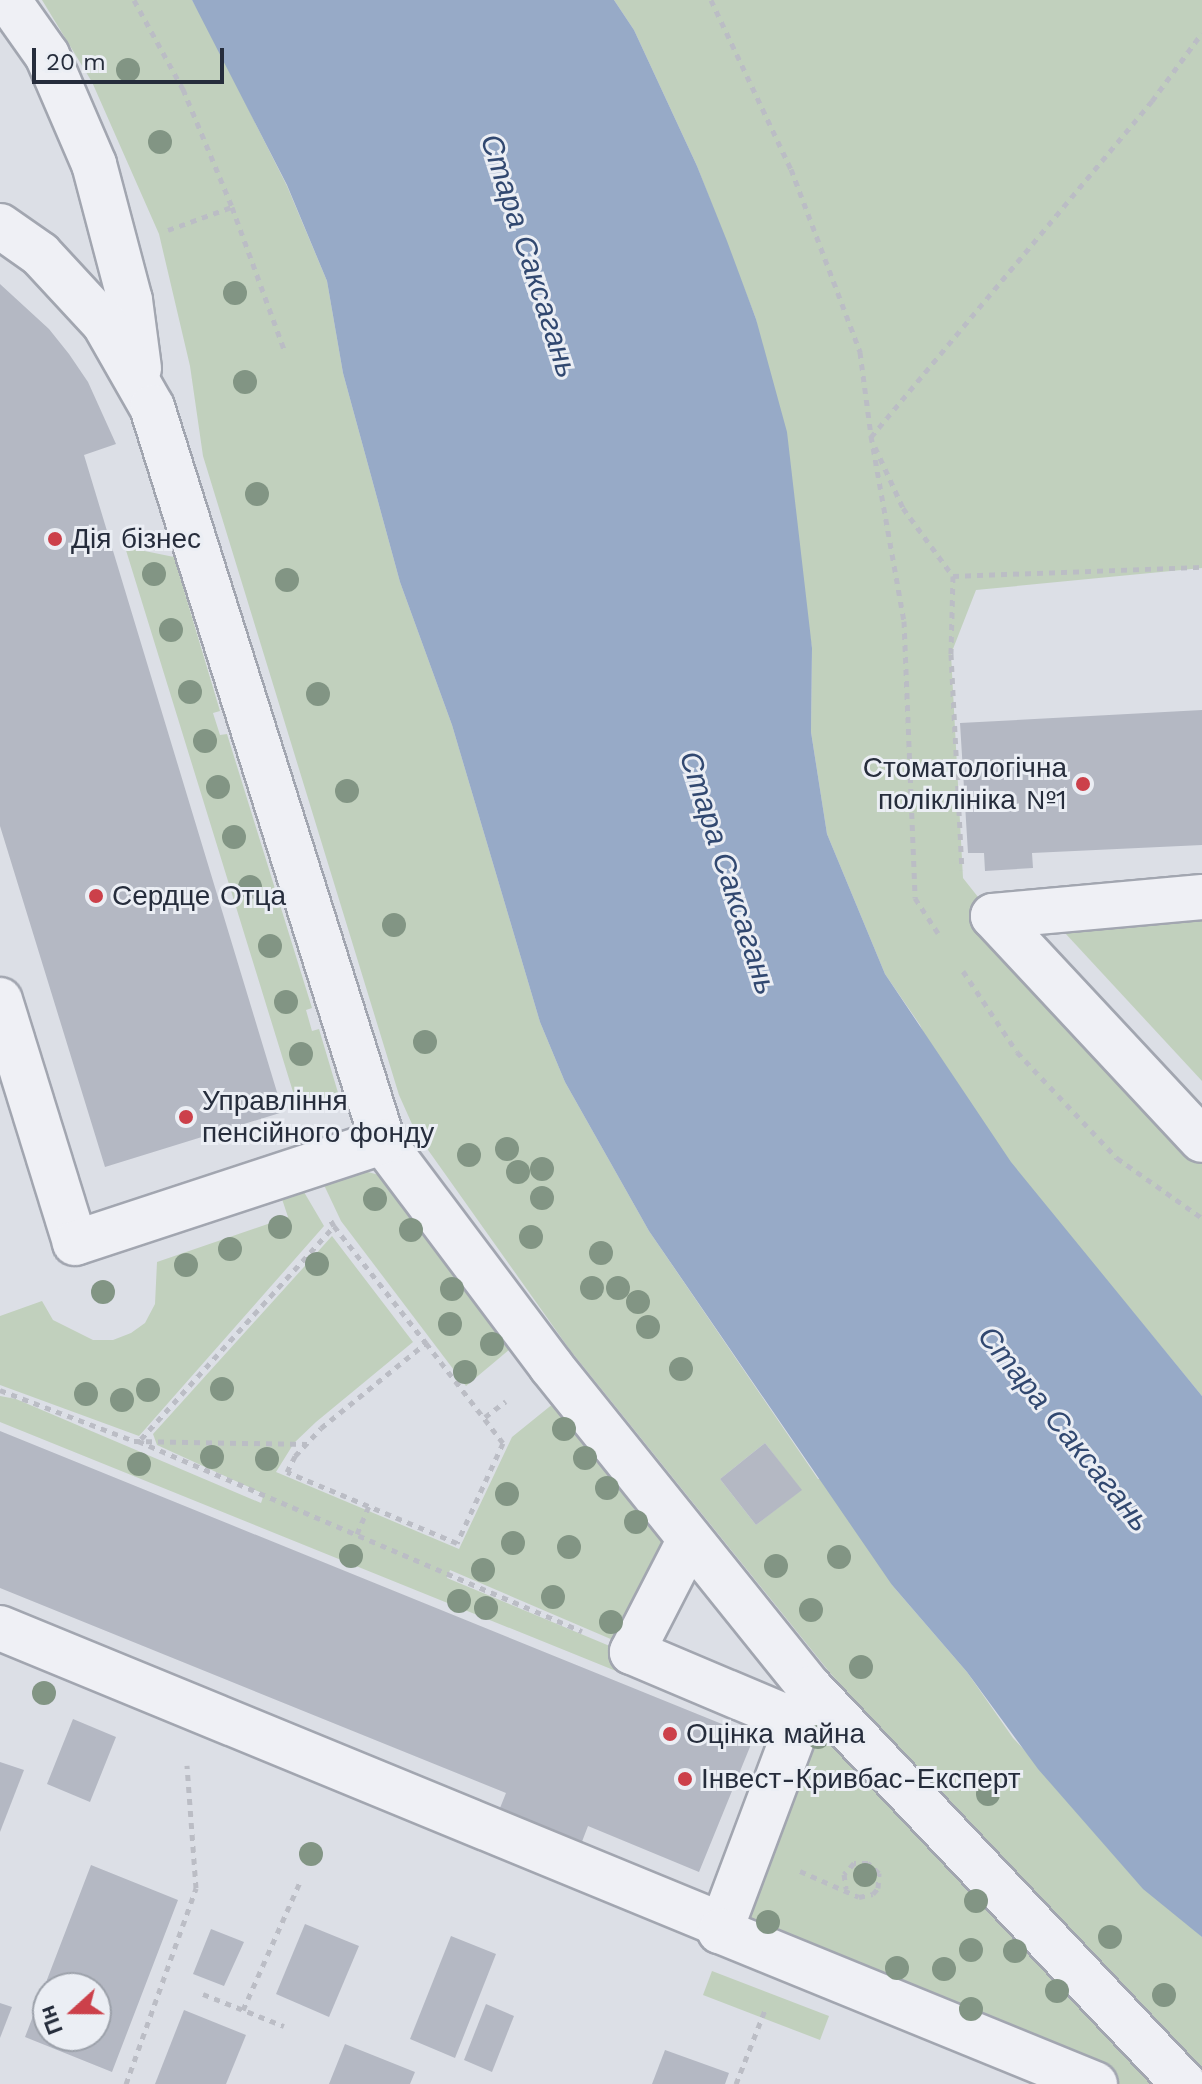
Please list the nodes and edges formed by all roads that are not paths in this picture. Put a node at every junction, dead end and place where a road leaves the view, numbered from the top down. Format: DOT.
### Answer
graph roads {
  1 [pos="8,0"];
  2 [pos="0,226"];
  3 [pos="142,386"];
  4 [pos="1202,897"];
  5 [pos="0,1000"];
  6 [pos="1202,1140"];
  7 [pos="383,1142"];
  8 [pos="689,1541"];
  9 [pos="0,1628"];
  10 [pos="804,1706"];
  11 [pos="722,1925"];
  12 [pos="1095,2084"];
  13 [pos="1184,2084"];
  1 -- 3 [label="street"];
  2 -- 3 [label="street"];
  3 -- 7 [label="street"];
  4 -- 6 [label="street"];
  5 -- 7 [label="street"];
  7 -- 8 [label="street"];
  8 -- 10 [label="street"];
  8 -- 10 [label="street"];
  9 -- 11 [label="street"];
  10 -- 11 [label="street"];
  10 -- 13 [label="street"];
  11 -- 12 [label="street"];
}
